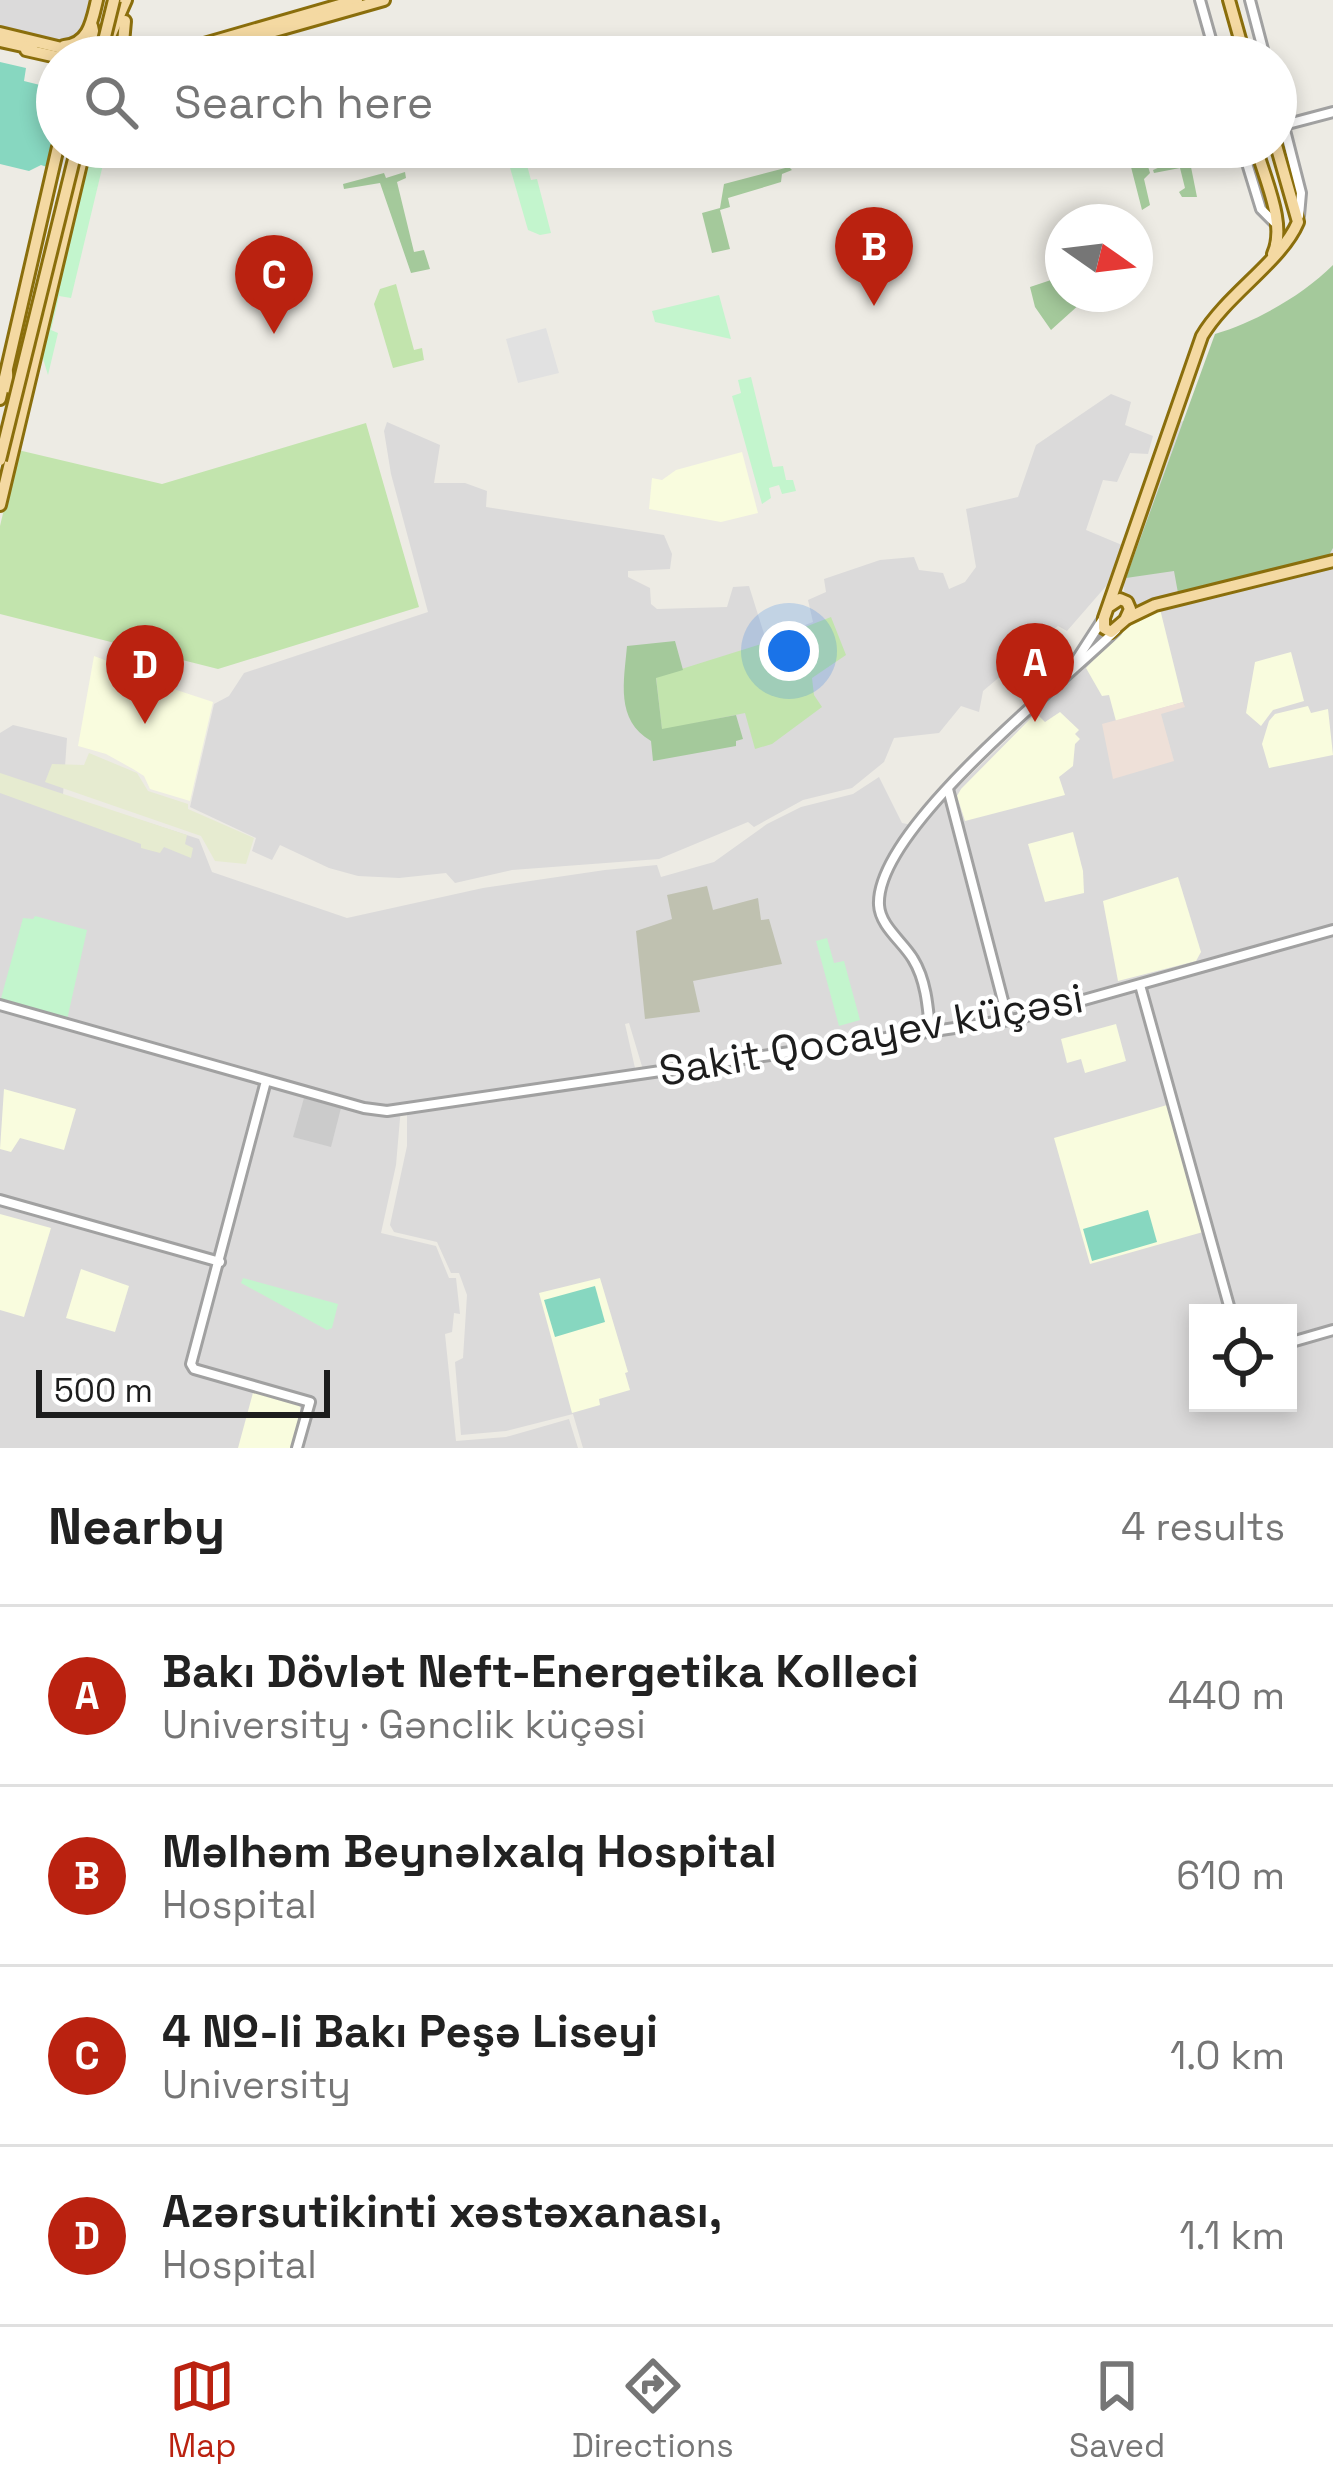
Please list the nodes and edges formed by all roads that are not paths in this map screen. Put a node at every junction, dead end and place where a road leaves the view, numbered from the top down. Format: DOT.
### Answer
graph roads {
  1 [pos="98,0"];
  2 [pos="119,0"];
  3 [pos="357,0"];
  4 [pos="384,0"];
  5 [pos="1200,0"];
  6 [pos="1226,0"];
  7 [pos="1250,0"];
  8 [pos="92,22"];
  9 [pos="82,36"];
  10 [pos="93,36"];
  11 [pos="103,36"];
  12 [pos="104,36"];
  13 [pos="109,36"];
  14 [pos="122,36"];
  15 [pos="230,36"];
  16 [pos="257,36"];
  17 [pos="1210,36"];
  18 [pos="1235,36"];
  19 [pos="1259,36"];
  20 [pos="0,39"];
  21 [pos="36,43"];
  22 [pos="36,48"];
  23 [pos="36,50"];
  24 [pos="1333,112"];
  25 [pos="1297,122"];
  26 [pos="65,168"];
  27 [pos="65,168"];
  28 [pos="67,168"];
  29 [pos="67,168"];
  30 [pos="68,168"];
  31 [pos="68,168"];
  32 [pos="1249,168"];
  33 [pos="1261,168"];
  34 [pos="1283,168"];
  35 [pos="1295,168"];
  36 [pos="1298,222"];
  37 [pos="1276,224"];
  38 [pos="1271,256"];
  39 [pos="22,306"];
  40 [pos="7,372"];
  41 [pos="0,399"];
  42 [pos="0,433"];
  43 [pos="0,460"];
  44 [pos="0,505"];
  45 [pos="1333,561"];
  46 [pos="1122,565"];
  47 [pos="1127,602"];
  48 [pos="1156,605"];
  49 [pos="1106,613"];
  50 [pos="1121,625"];
  51 [pos="1064,678"];
  52 [pos="948,789"];
  53 [pos="1333,930"];
  54 [pos="1140,985"];
  55 [pos="0,1005"];
  56 [pos="1008,1020"];
  57 [pos="931,1030"];
  58 [pos="266,1081"];
  59 [pos="0,1200"];
  60 [pos="220,1262"];
  61 [pos="1229,1304"];
  62 [pos="1333,1330"];
  63 [pos="1297,1340"];
  64 [pos="297,1448"];
  1 -- 8 [label="main road"];
  2 -- 11 [label="main road, bridge"];
  2 -- 12 [label="main road, bridge"];
  2 -- 13 [label="main road"];
  2 -- 14 [label="main road"];
  3 -- 15 [label="main road"];
  4 -- 16 [label="main road"];
  5 -- 17 [label="street"];
  6 -- 18 [label="main road"];
  7 -- 19 [label="street"];
  8 -- 9 [label="main road"];
  8 -- 10 [label="main road"];
  20 -- 21 [label="main road"];
  20 -- 22 [label="main road"];
  20 -- 23 [label="main road"];
  24 -- 25 [label="street"];
  26 -- 39 [label="main road"];
  27 -- 39 [label="main road"];
  28 -- 42 [label="main road, bridge"];
  29 -- 43 [label="main road, bridge"];
  30 -- 40 [label="main road, bridge"];
  31 -- 44 [label="main road"];
  32 -- 37 [label="street"];
  33 -- 37 [label="main road"];
  34 -- 36 [label="main road"];
  35 -- 36 [label="street"];
  36 -- 37 [label="main road"];
  36 -- 38 [label="main road"];
  37 -- 38 [label="main road"];
  38 -- 46 [label="main road"];
  39 -- 40 [label="main road"];
  40 -- 41 [label="main road"];
  45 -- 48 [label="main road"];
  46 -- 47 [label="main road"];
  46 -- 49 [label="main road"];
  47 -- 48 [label="main road"];
  47 -- 49 [label="main road"];
  47 -- 50 [label="main road"];
  48 -- 50 [label="main road"];
  49 -- 50 [label="main road"];
  49 -- 51 [label="street"];
  50 -- 51 [label="street"];
  51 -- 52 [label="street"];
  52 -- 56 [label="street"];
  52 -- 57 [label="street"];
  53 -- 54 [label="street, Sakit Qocayev küçəsi"];
  54 -- 56 [label="street, Sakit Qocayev küçəsi"];
  54 -- 61 [label="street"];
  55 -- 58 [label="street, Sakit Qocayev küçəsi"];
  56 -- 57 [label="street, Sakit Qocayev küçəsi"];
  57 -- 58 [label="street, Sakit Qocayev küçəsi"];
  58 -- 60 [label="street"];
  59 -- 60 [label="street"];
  60 -- 64 [label="street"];
  62 -- 63 [label="street"];
}
